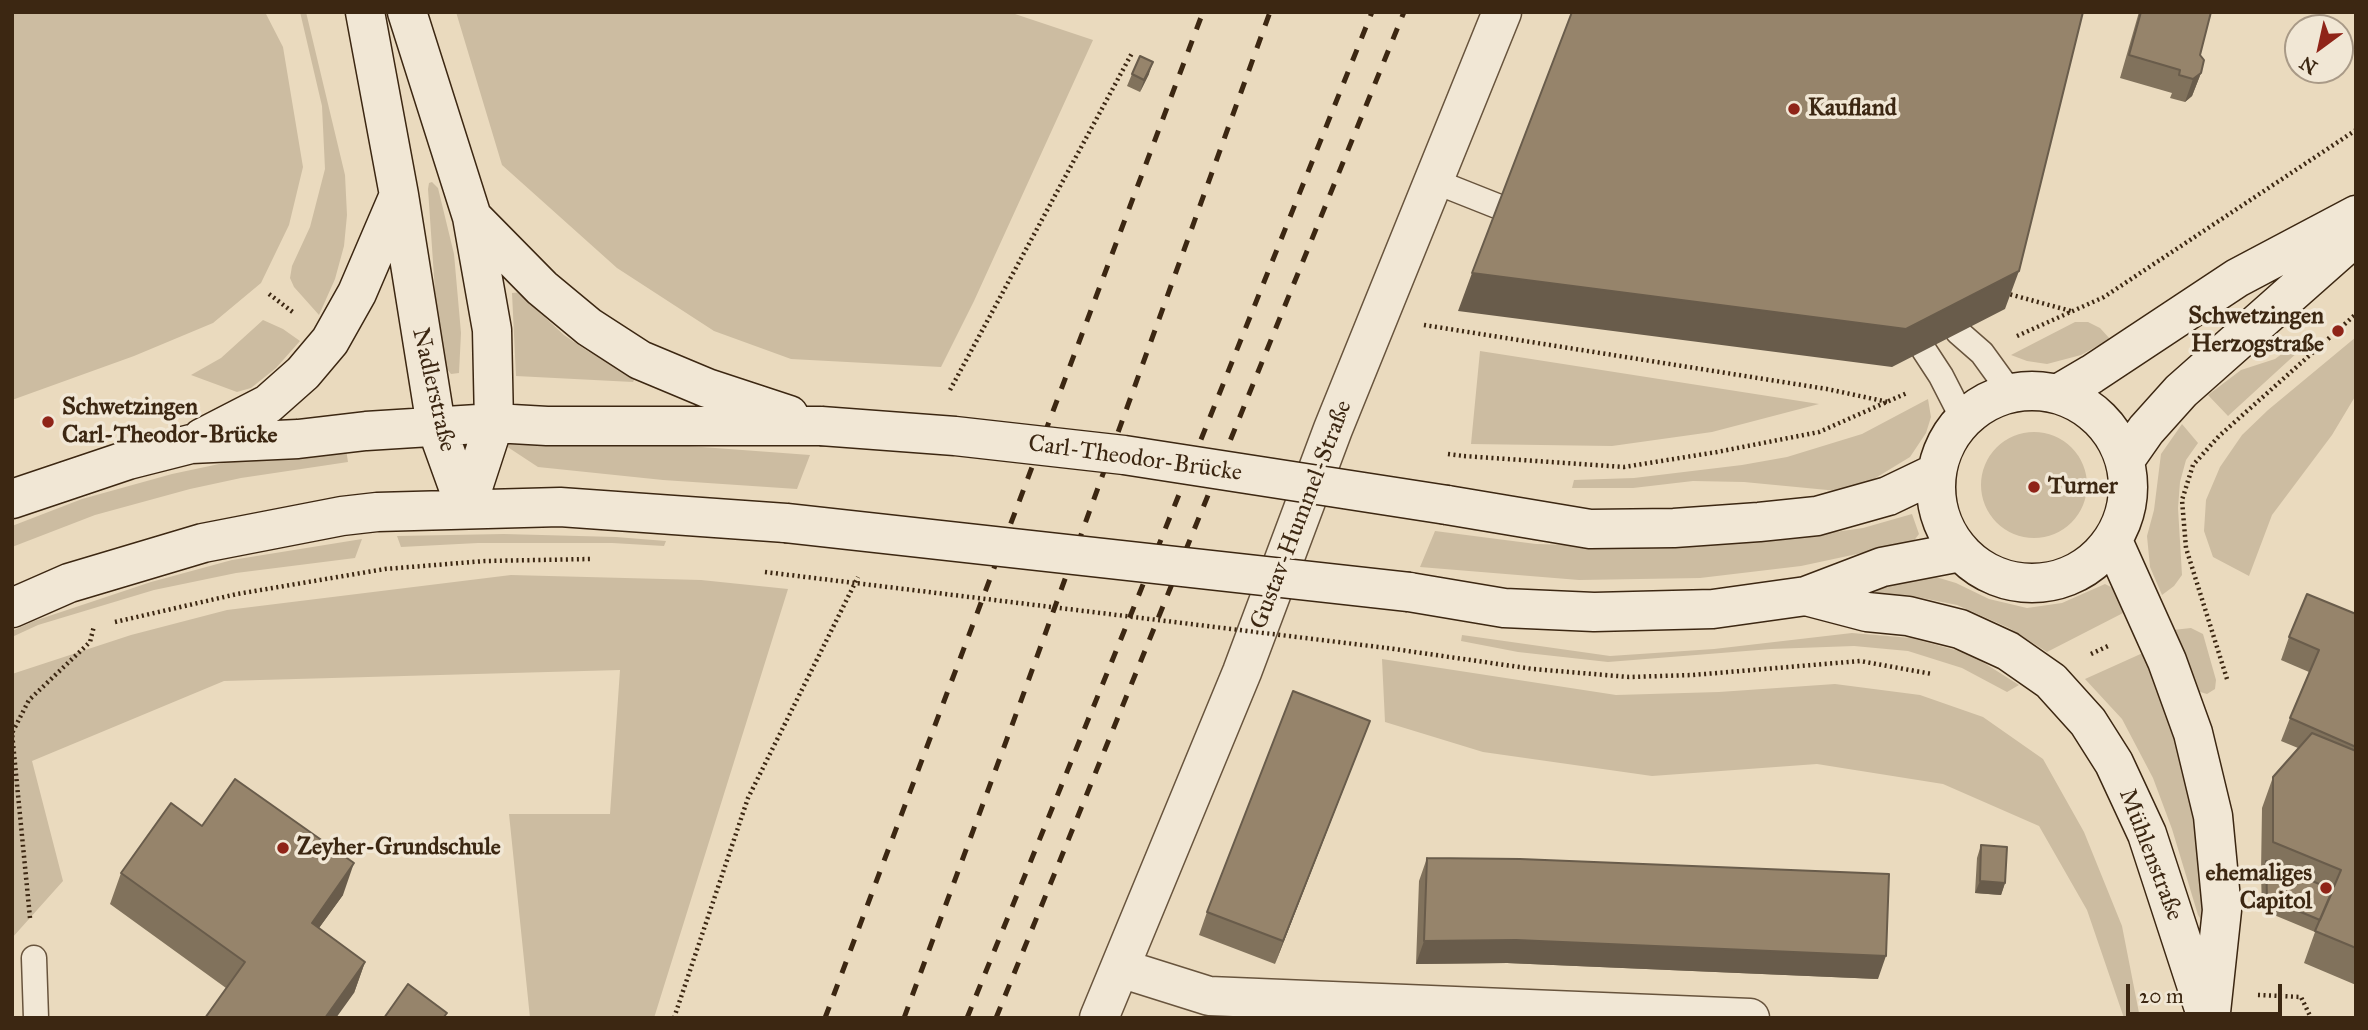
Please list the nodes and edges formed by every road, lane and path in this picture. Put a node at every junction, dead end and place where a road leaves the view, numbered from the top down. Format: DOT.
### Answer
graph roads {
  1 [pos="365,12"];
  2 [pos="407,12"];
  3 [pos="1502,12"];
  4 [pos="2356,130"];
  5 [pos="1434,181"];
  6 [pos="399,195"];
  7 [pos="1497,206"];
  8 [pos="2356,215"];
  9 [pos="471,217"];
  10 [pos="2356,236"];
  11 [pos="2001,293"];
  12 [pos="2072,312"];
  13 [pos="2356,314"];
  14 [pos="1379,317"];
  15 [pos="1958,332"];
  16 [pos="2015,337"];
  17 [pos="1924,350"];
  18 [pos="2011,393"];
  19 [pos="2058,394"];
  20 [pos="1963,419"];
  21 [pos="494,423"];
  22 [pos="436,426"];
  23 [pos="821,426"];
  24 [pos="191,444"];
  25 [pos="1464,456"];
  26 [pos="2125,460"];
  27 [pos="1936,473"];
  28 [pos="12,499"];
  29 [pos="466,509"];
  30 [pos="2113,541"];
  31 [pos="1960,552"];
  32 [pos="591,559"];
  33 [pos="752,571"];
  34 [pos="1806,596"];
  35 [pos="12,608"];
  36 [pos="2152,625"];
  37 [pos="94,626"];
  38 [pos="82,631"];
  39 [pos="1938,675"];
  40 [pos="2051,681"];
  41 [pos="34,957"];
  42 [pos="1119,968"];
  43 [pos="2252,995"];
  44 [pos="36,1018"];
  45 [pos="1099,1018"];
  46 [pos="1750,1018"];
  47 [pos="2209,1018"];
  48 [pos="2311,1018"];
  1 -- 6 [label="main road, Nadlerstraße"];
  2 -- 9 [label="main road, Nadlerstraße"];
  3 -- 5 [label="main road, Gustav-Hummel-Straße"];
  4 -- 12 [label="path"];
  5 -- 7 [label="lane"];
  5 -- 14 [label="main road, Gustav-Hummel-Straße"];
  6 -- 22 [label="main road, Nadlerstraße"];
  6 -- 24 [label="main road"];
  8 -- 19 [label="main road"];
  9 -- 21 [label="main road, Nadlerstraße"];
  9 -- 23 [label="main road"];
  10 -- 26 [label="main road"];
  11 -- 12 [label="path"];
  12 -- 16 [label="path"];
  13 -- 36 [label="path"];
  14 -- 25 [label="path"];
  14 -- 42 [label="main road, Gustav-Hummel-Straße"];
  15 -- 18 [label="lane"];
  17 -- 20 [label="lane"];
  18 -- 19 [label="main road"];
  18 -- 20 [label="main road"];
  19 -- 26 [label="main road"];
  20 -- 27 [label="main road"];
  21 -- 22 [label="main road"];
  21 -- 23 [label="main road"];
  21 -- 29 [label="main road, Nadlerstraße"];
  22 -- 24 [label="main road"];
  22 -- 29 [label="main road, Nadlerstraße"];
  23 -- 27 [label="main road, Carl-Theodor-Brücke, bridge"];
  24 -- 28 [label="main road"];
  26 -- 30 [label="main road"];
  27 -- 31 [label="main road"];
  29 -- 34 [label="main road, bridge"];
  29 -- 35 [label="main road"];
  30 -- 31 [label="main road"];
  30 -- 36 [label="main road, Mühlenstraße"];
  31 -- 34 [label="main road"];
  32 -- 37 [label="path"];
  33 -- 39 [label="path, bridge"];
  34 -- 40 [label="main road, Mühlenstraße"];
  36 -- 40 [label="path"];
  36 -- 47 [label="main road, Mühlenstraße"];
  37 -- 38 [label="path"];
  37 -- 41 [label="path"];
  40 -- 47 [label="main road, Mühlenstraße"];
  41 -- 44 [label="lane"];
  42 -- 45 [label="main road, Gustav-Hummel-Straße"];
  42 -- 46 [label="main road"];
  43 -- 48 [label="path"];
}
